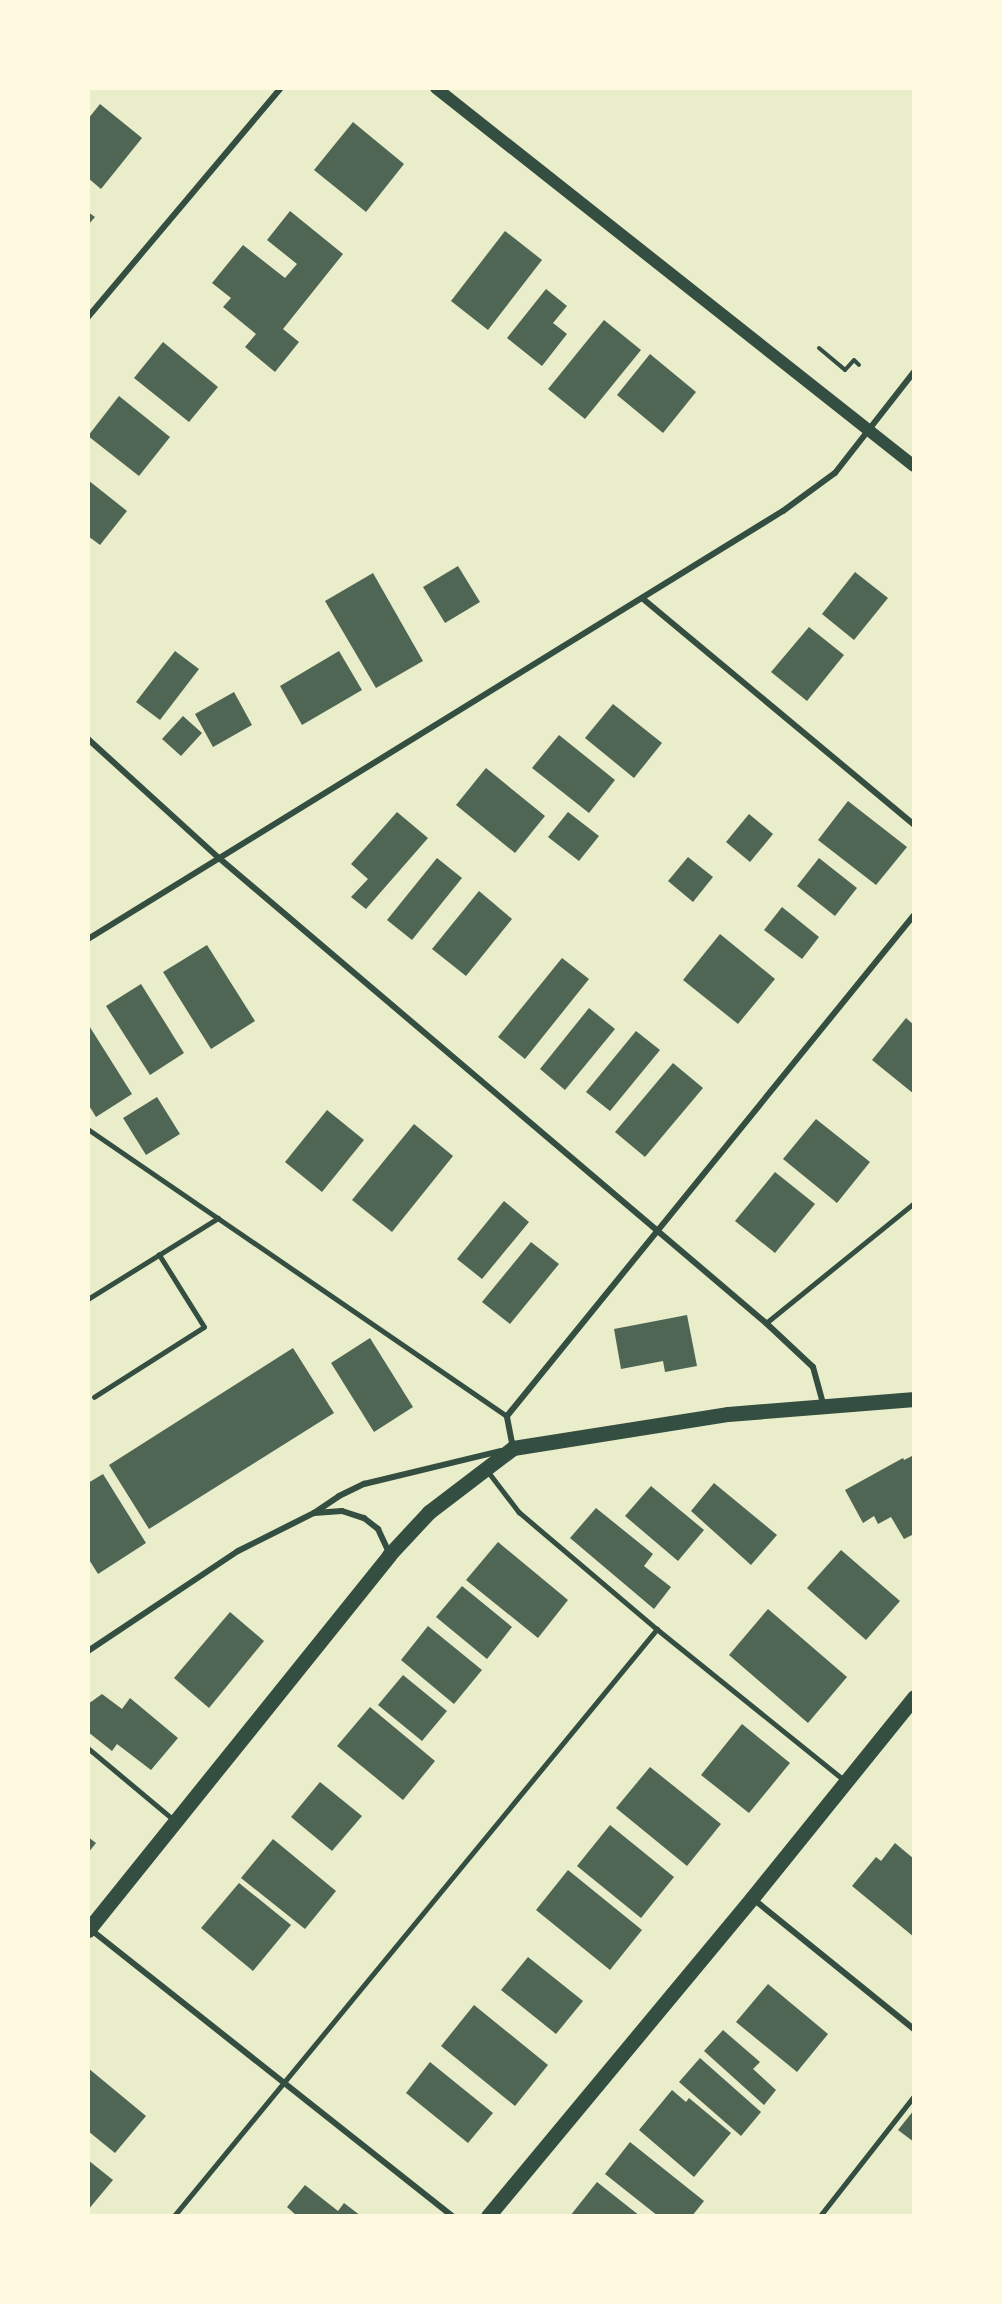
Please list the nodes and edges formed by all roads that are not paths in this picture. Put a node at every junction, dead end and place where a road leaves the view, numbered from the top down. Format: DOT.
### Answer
graph roads {
  1 [pos="281,88"];
  2 [pos="436,88"];
  3 [pos="88,318"];
  4 [pos="914,372"];
  5 [pos="914,466"];
  6 [pos="642,598"];
  7 [pos="88,739"];
  8 [pos="914,825"];
  9 [pos="219,858"];
  10 [pos="914,915"];
  11 [pos="88,939"];
  12 [pos="88,1129"];
  13 [pos="914,1203"];
  14 [pos="219,1218"];
  15 [pos="658,1231"];
  16 [pos="159,1255"];
  17 [pos="88,1299"];
  18 [pos="766,1323"];
  19 [pos="94,1396"];
  20 [pos="914,1399"];
  21 [pos="824,1407"];
  22 [pos="507,1416"];
  23 [pos="513,1448"];
  24 [pos="487,1470"];
  25 [pos="314,1513"];
  26 [pos="389,1555"];
  27 [pos="657,1629"];
  28 [pos="88,1651"];
  29 [pos="914,1697"];
  30 [pos="88,1748"];
  31 [pos="846,1782"];
  32 [pos="175,1821"];
  33 [pos="752,1898"];
  34 [pos="89,1929"];
  35 [pos="914,2029"];
  36 [pos="283,2081"];
  37 [pos="914,2096"];
  38 [pos="174,2216"];
  39 [pos="452,2216"];
  40 [pos="488,2216"];
  41 [pos="820,2216"];
  1 -- 3 [label="street"];
  2 -- 5 [label="main road"];
  4 -- 6 [label="street"];
  6 -- 8 [label="street"];
  6 -- 9 [label="street"];
  7 -- 9 [label="street"];
  9 -- 11 [label="street"];
  9 -- 15 [label="street"];
  10 -- 15 [label="street"];
  12 -- 14 [label="lane"];
  13 -- 18 [label="lane"];
  14 -- 16 [label="lane"];
  14 -- 22 [label="lane"];
  15 -- 18 [label="street"];
  15 -- 22 [label="street"];
  16 -- 17 [label="lane"];
  16 -- 19 [label="lane"];
  18 -- 21 [label="street"];
  20 -- 21 [label="main road"];
  21 -- 23 [label="main road"];
  22 -- 23 [label="street"];
  23 -- 24 [label="main road"];
  23 -- 25 [label="street"];
  24 -- 26 [label="main road"];
  24 -- 27 [label="lane"];
  25 -- 26 [label="street"];
  25 -- 28 [label="street"];
  26 -- 32 [label="main road"];
  27 -- 31 [label="lane"];
  27 -- 36 [label="lane"];
  29 -- 31 [label="main road"];
  30 -- 32 [label="lane"];
  31 -- 33 [label="main road"];
  32 -- 34 [label="main road"];
  33 -- 35 [label="street"];
  33 -- 40 [label="main road"];
  34 -- 36 [label="street"];
  36 -- 38 [label="lane"];
  36 -- 39 [label="street"];
  37 -- 41 [label="lane"];
}
